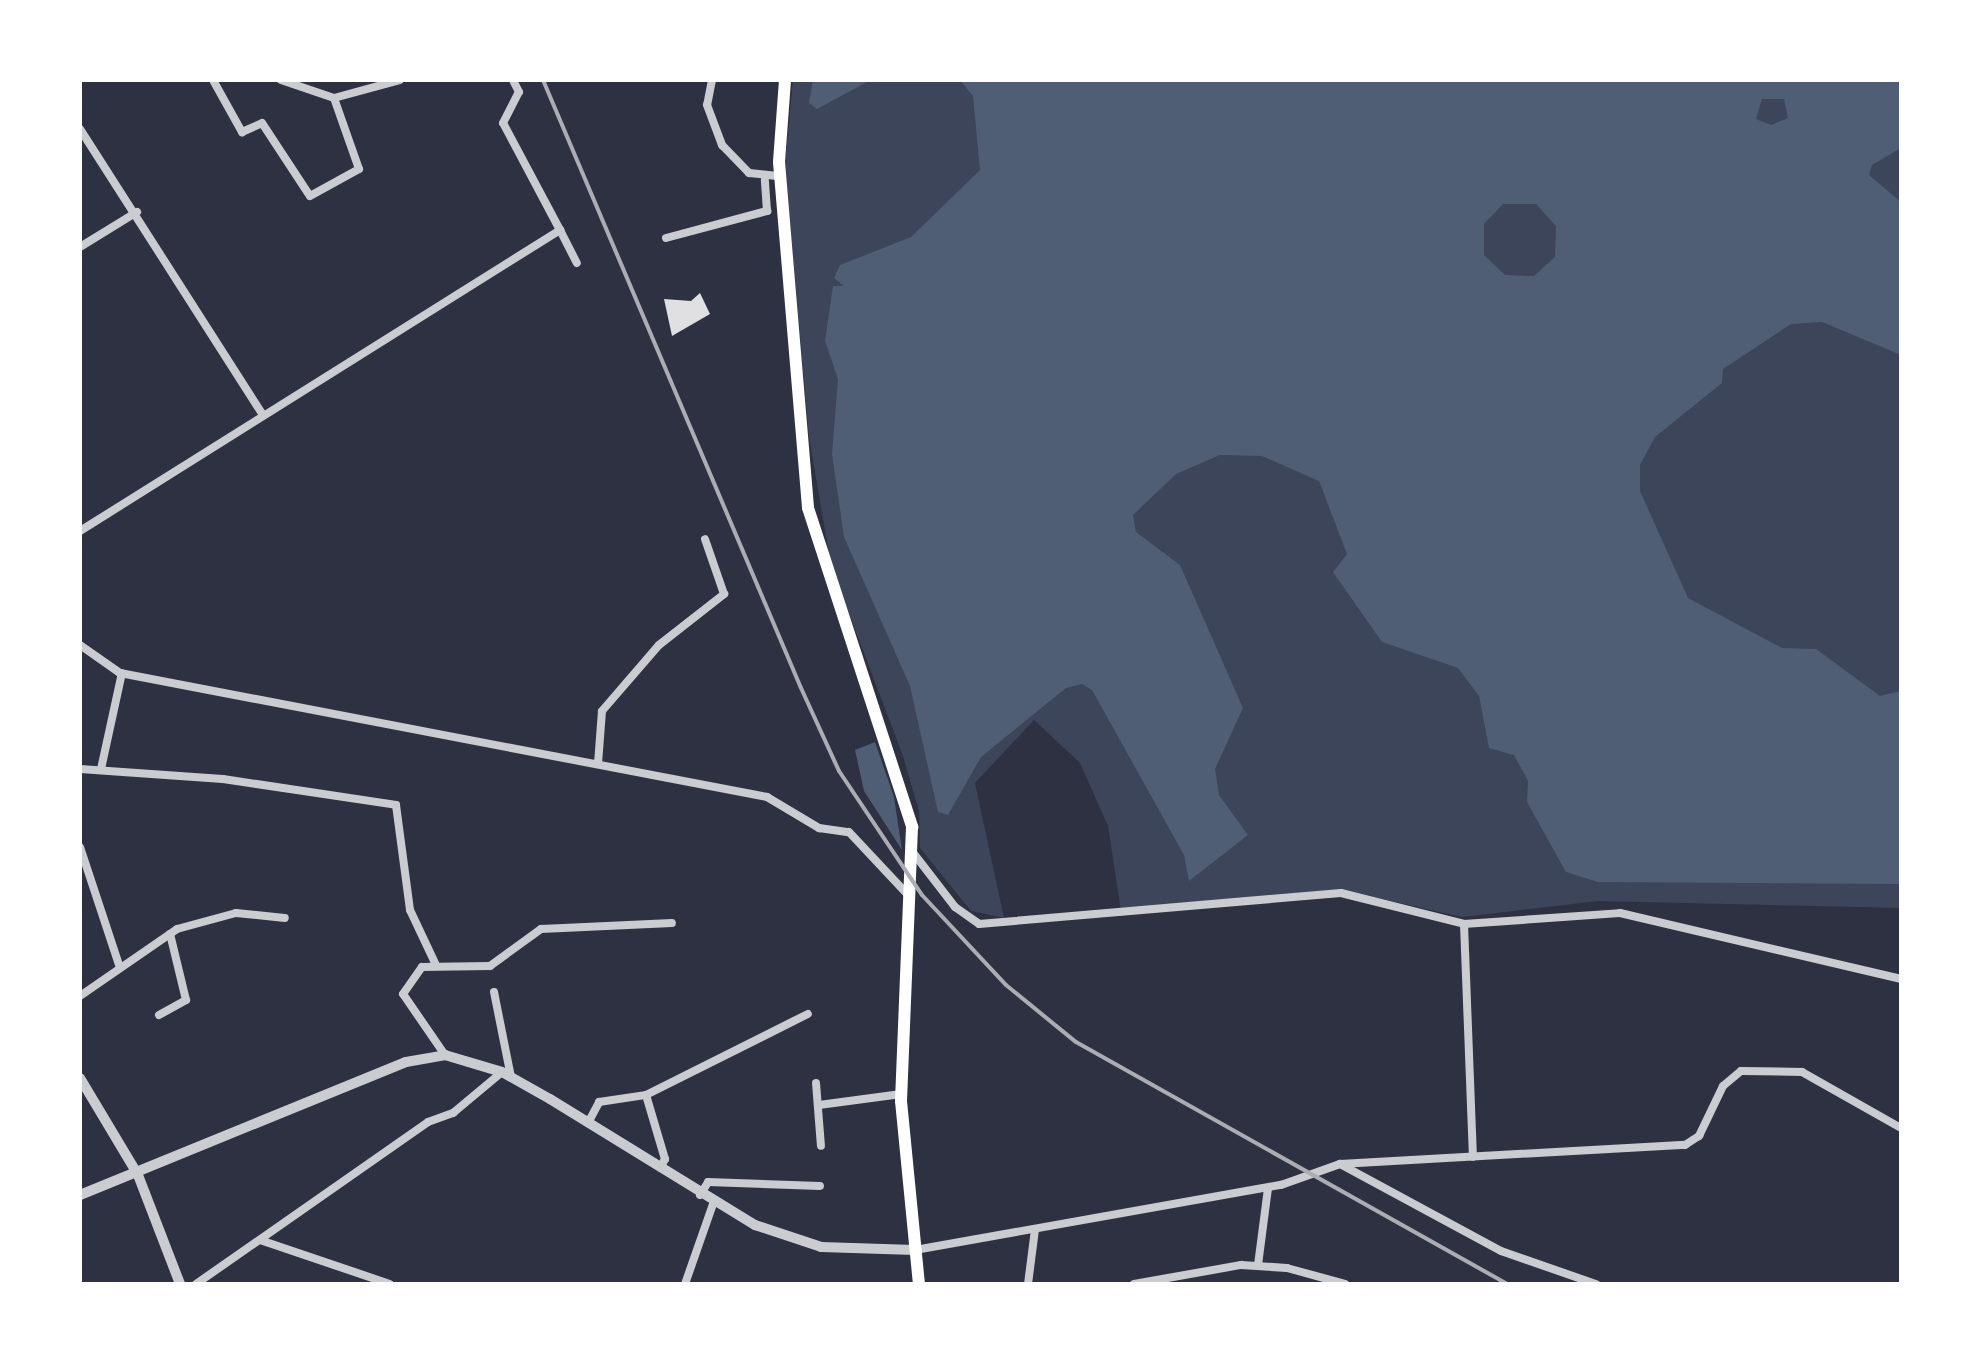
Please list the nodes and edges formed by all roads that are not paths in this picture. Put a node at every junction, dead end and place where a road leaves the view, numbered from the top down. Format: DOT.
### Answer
graph roads {
  1 [pos="213,80"];
  2 [pos="281,80"];
  3 [pos="400,80"];
  4 [pos="513,80"];
  5 [pos="712,80"];
  6 [pos="785,80"];
  7 [pos="334,98"];
  8 [pos="80,129"];
  9 [pos="780,176"];
  10 [pos="765,180"];
  11 [pos="137,212"];
  12 [pos="560,230"];
  13 [pos="666,238"];
  14 [pos="80,247"];
  15 [pos="577,263"];
  16 [pos="263,415"];
  17 [pos="80,531"];
  18 [pos="705,539"];
  19 [pos="80,645"];
  20 [pos="122,673"];
  21 [pos="598,764"];
  22 [pos="80,769"];
  23 [pos="101,769"];
  24 [pos="80,847"];
  25 [pos="911,850"];
  26 [pos="909,896"];
  27 [pos="285,918"];
  28 [pos="672,923"];
  29 [pos="1464,924"];
  30 [pos="170,934"];
  31 [pos="435,963"];
  32 [pos="120,968"];
  33 [pos="1901,979"];
  34 [pos="494,992"];
  35 [pos="80,996"];
  36 [pos="808,1014"];
  37 [pos="159,1015"];
  38 [pos="445,1055"];
  39 [pos="506,1075"];
  40 [pos="80,1078"];
  41 [pos="816,1083"];
  42 [pos="901,1094"];
  43 [pos="646,1095"];
  44 [pos="819,1105"];
  45 [pos="588,1123"];
  46 [pos="1901,1128"];
  47 [pos="821,1146"];
  48 [pos="1473,1157"];
  49 [pos="1340,1164"];
  50 [pos="660,1168"];
  51 [pos="138,1175"];
  52 [pos="820,1186"];
  53 [pos="1268,1188"];
  54 [pos="80,1195"];
  55 [pos="700,1195"];
  56 [pos="713,1204"];
  57 [pos="1035,1229"];
  58 [pos="260,1240"];
  59 [pos="915,1250"];
  60 [pos="1258,1265"];
  61 [pos="180,1284"];
  62 [pos="196,1284"];
  63 [pos="390,1284"];
  64 [pos="685,1284"];
  65 [pos="919,1284"];
  66 [pos="1028,1284"];
  67 [pos="1134,1284"];
  68 [pos="1345,1284"];
  69 [pos="1596,1284"];
  1 -- 7 [label="street"];
  2 -- 7 [label="street"];
  3 -- 7 [label="street"];
  4 -- 12 [label="street"];
  5 -- 10 [label="street"];
  6 -- 9 [label="main road"];
  8 -- 11 [label="street"];
  9 -- 10 [label="street"];
  9 -- 25 [label="main road"];
  10 -- 13 [label="street"];
  11 -- 14 [label="street"];
  11 -- 16 [label="street"];
  12 -- 15 [label="street"];
  12 -- 16 [label="street"];
  16 -- 17 [label="street"];
  18 -- 21 [label="street"];
  19 -- 20 [label="street"];
  20 -- 21 [label="street"];
  20 -- 23 [label="street"];
  21 -- 26 [label="street"];
  22 -- 23 [label="street"];
  23 -- 31 [label="street"];
  24 -- 32 [label="street"];
  25 -- 26 [label="main road"];
  25 -- 29 [label="street"];
  26 -- 42 [label="main road"];
  27 -- 30 [label="street"];
  28 -- 31 [label="street"];
  29 -- 33 [label="street"];
  29 -- 48 [label="street"];
  30 -- 32 [label="street"];
  30 -- 37 [label="street"];
  31 -- 38 [label="street"];
  32 -- 35 [label="street"];
  34 -- 39 [label="street"];
  36 -- 43 [label="street"];
  38 -- 39 [label="street"];
  38 -- 51 [label="street"];
  39 -- 45 [label="street"];
  39 -- 58 [label="street"];
  40 -- 51 [label="street"];
  41 -- 44 [label="street"];
  42 -- 44 [label="street"];
  42 -- 59 [label="main road"];
  43 -- 45 [label="street"];
  43 -- 50 [label="street"];
  44 -- 47 [label="street"];
  45 -- 50 [label="street"];
  46 -- 48 [label="street"];
  48 -- 49 [label="street"];
  49 -- 53 [label="street"];
  49 -- 69 [label="street"];
  50 -- 55 [label="street"];
  51 -- 54 [label="street"];
  51 -- 61 [label="street"];
  52 -- 55 [label="street"];
  53 -- 57 [label="street"];
  53 -- 60 [label="street"];
  55 -- 56 [label="street"];
  56 -- 59 [label="street"];
  56 -- 64 [label="street"];
  57 -- 59 [label="street"];
  57 -- 66 [label="street"];
  58 -- 62 [label="street"];
  58 -- 63 [label="street"];
  59 -- 65 [label="main road"];
  60 -- 67 [label="street"];
  60 -- 68 [label="street"];
}
